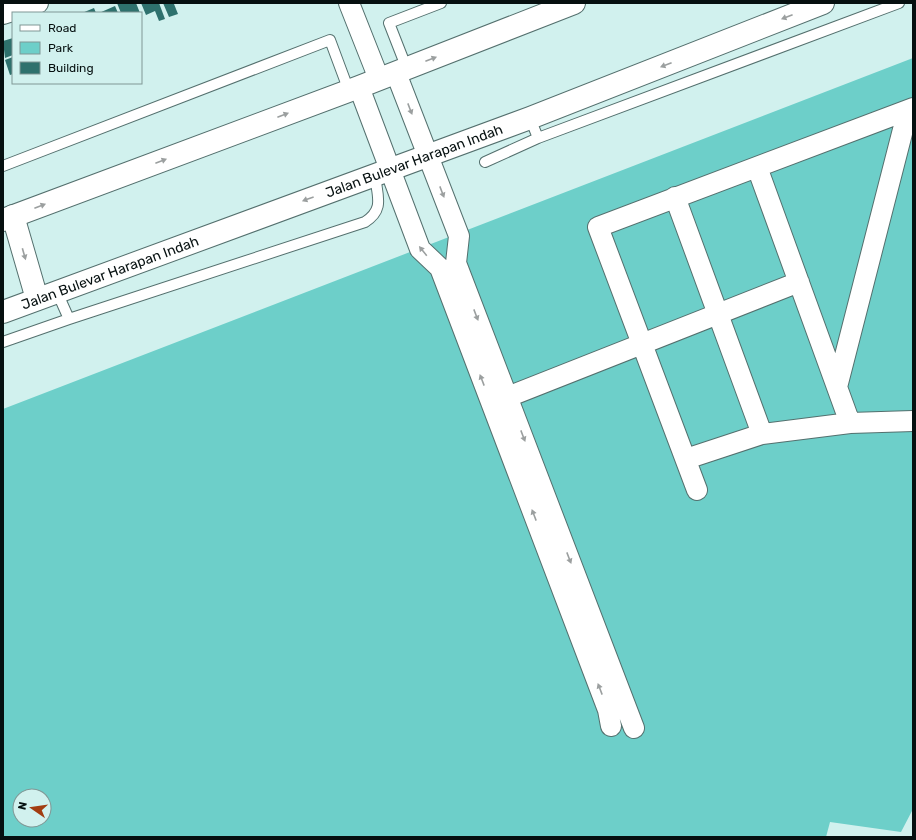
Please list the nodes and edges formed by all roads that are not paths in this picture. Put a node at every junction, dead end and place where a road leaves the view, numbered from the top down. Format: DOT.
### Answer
graph roads {
  1 [pos="38,3"];
  2 [pos="350,3"];
  3 [pos="441,3"];
  4 [pos="574,3"];
  5 [pos="823,3"];
  6 [pos="899,3"];
  7 [pos="8,11"];
  8 [pos="378,80"];
  9 [pos="910,109"];
  10 [pos="530,118"];
  11 [pos="538,138"];
  12 [pos="428,156"];
  13 [pos="485,162"];
  14 [pos="3,166"];
  15 [pos="757,167"];
  16 [pos="383,172"];
  17 [pos="675,197"];
  18 [pos="8,218"];
  19 [pos="448,265"];
  20 [pos="799,282"];
  21 [pos="57,292"];
  22 [pos="37,299"];
  23 [pos="3,312"];
  24 [pos="718,314"];
  25 [pos="69,319"];
  26 [pos="3,342"];
  27 [pos="642,344"];
  28 [pos="836,387"];
  29 [pos="499,400"];
  30 [pos="913,421"];
  31 [pos="850,423"];
  32 [pos="762,434"];
  33 [pos="686,459"];
  34 [pos="697,490"];
  35 [pos="611,726"];
  36 [pos="634,728"];
  1 -- 7 [label="street"];
  2 -- 8 [label="street"];
  3 -- 8 [label="lane"];
  8 -- 4 [label="street, one-way"];
  5 -- 10 [label="street, Jalan Bulevar Harapan Indah, one-way"];
  6 -- 11 [label="lane"];
  8 -- 12 [label="street, one-way"];
  8 -- 14 [label="lane"];
  8 -- 16 [label="street"];
  18 -- 8 [label="street, one-way"];
  9 -- 15 [label="street"];
  9 -- 28 [label="street"];
  10 -- 11 [label="lane"];
  10 -- 12 [label="street, Jalan Bulevar Harapan Indah"];
  11 -- 13 [label="lane"];
  12 -- 16 [label="street, Jalan Bulevar Harapan Indah"];
  12 -- 19 [label="street, one-way"];
  15 -- 17 [label="street"];
  15 -- 20 [label="street"];
  19 -- 16 [label="street, one-way"];
  16 -- 21 [label="street, Jalan Bulevar Harapan Indah, one-way"];
  16 -- 25 [label="lane"];
  17 -- 24 [label="street"];
  17 -- 27 [label="street"];
  18 -- 22 [label="street, one-way"];
  19 -- 29 [label="street"];
  20 -- 24 [label="street"];
  20 -- 28 [label="street"];
  21 -- 22 [label="street, Jalan Bulevar Harapan Indah"];
  21 -- 25 [label="lane"];
  22 -- 23 [label="street, Jalan Bulevar Harapan Indah"];
  24 -- 27 [label="street"];
  24 -- 32 [label="street"];
  25 -- 26 [label="lane"];
  27 -- 29 [label="street"];
  27 -- 33 [label="street"];
  28 -- 31 [label="street"];
  35 -- 29 [label="street, one-way"];
  29 -- 36 [label="street, one-way"];
  30 -- 31 [label="street"];
  31 -- 32 [label="street"];
  32 -- 33 [label="street"];
  33 -- 34 [label="street"];
}
